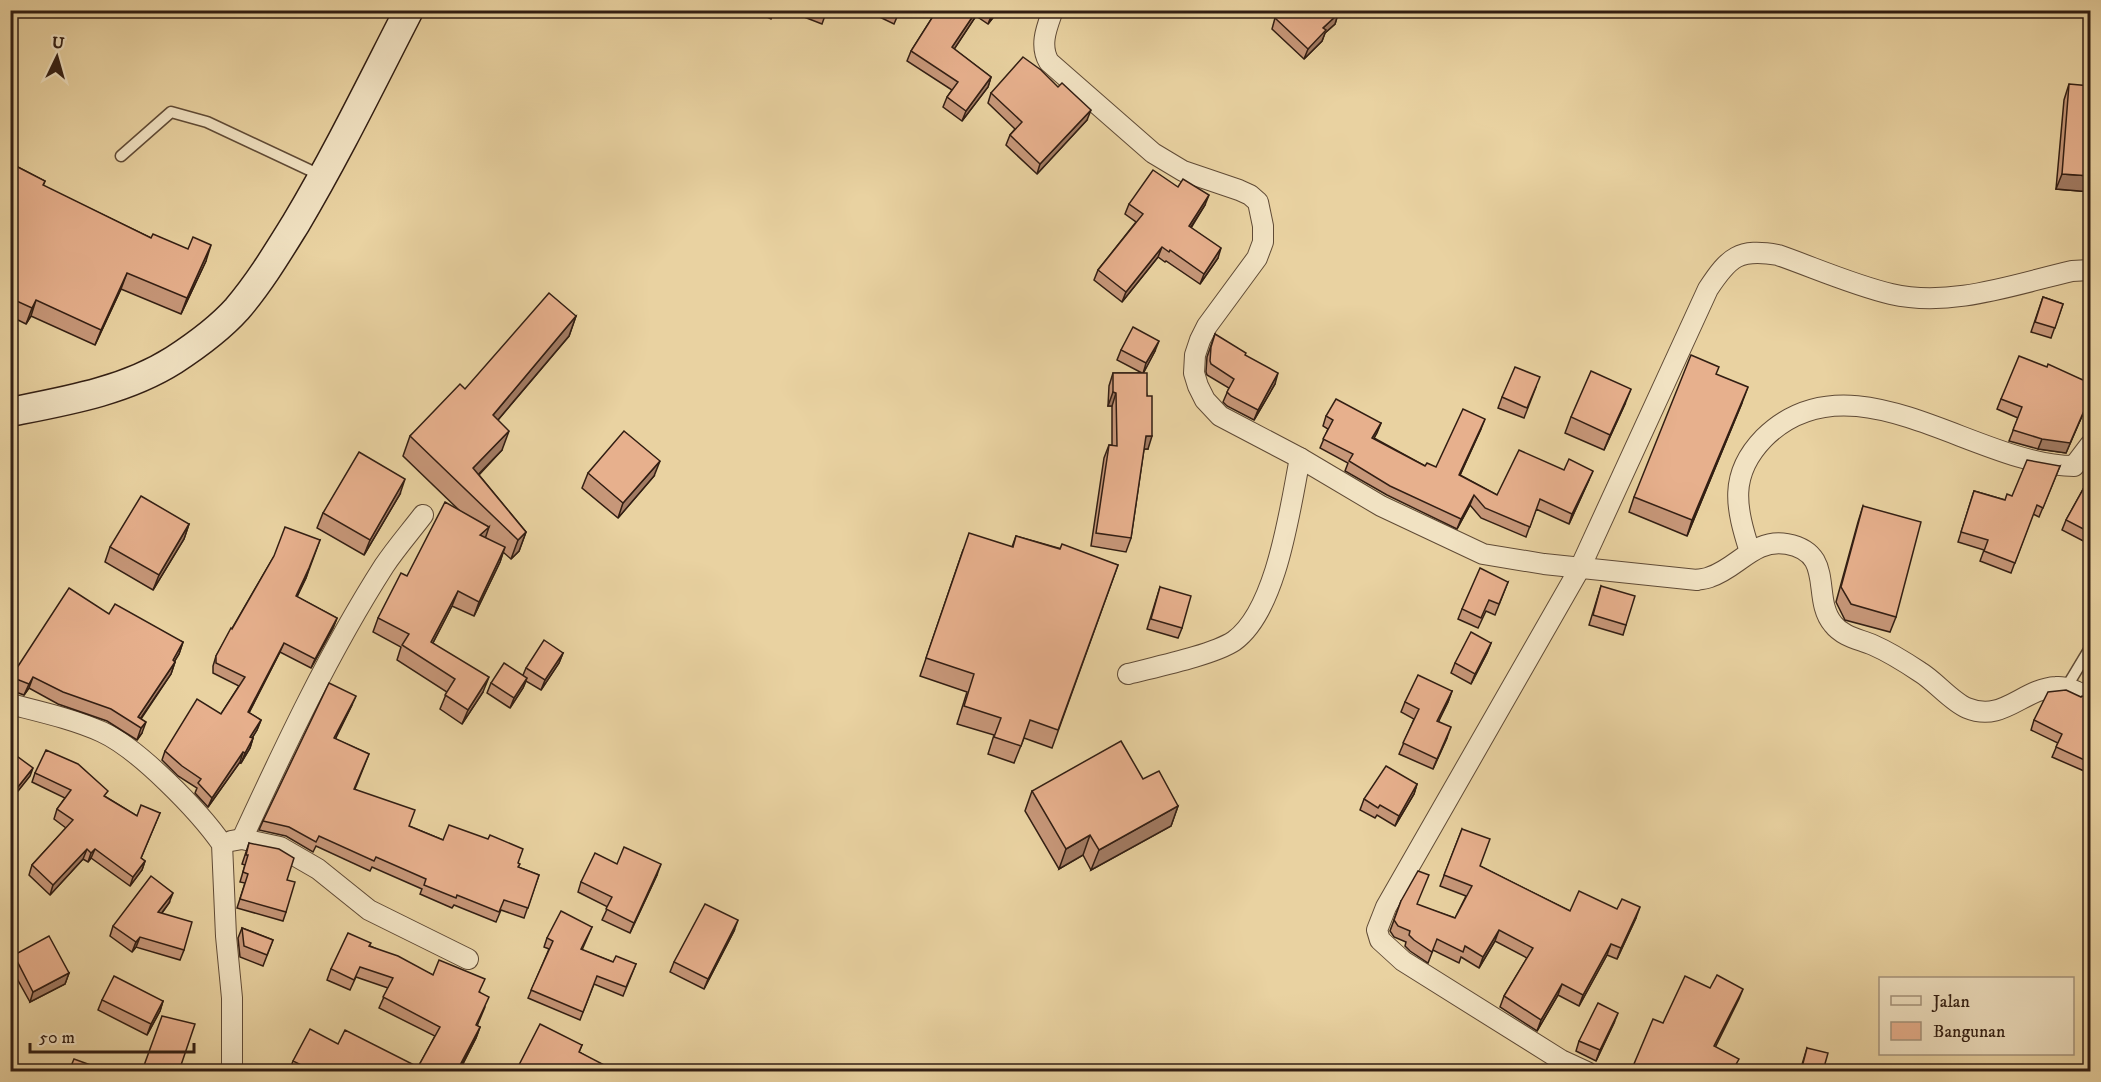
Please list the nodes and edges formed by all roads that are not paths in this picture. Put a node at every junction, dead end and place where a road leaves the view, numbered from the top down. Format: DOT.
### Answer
graph roads {
  1 [pos="409,10"];
  2 [pos="1053,10"];
  3 [pos="121,156"];
  4 [pos="323,177"];
  5 [pos="2091,270"];
  6 [pos="10,412"];
  7 [pos="2091,444"];
  8 [pos="1300,458"];
  9 [pos="2082,470"];
  10 [pos="423,515"];
  11 [pos="1750,552"];
  12 [pos="1580,568"];
  13 [pos="2091,648"];
  14 [pos="1128,674"];
  15 [pos="2066,688"];
  16 [pos="2091,698"];
  17 [pos="10,704"];
  18 [pos="242,839"];
  19 [pos="222,844"];
  20 [pos="468,959"];
  21 [pos="232,1071"];
  22 [pos="1587,1071"];
  1 -- 4 [label="street"];
  2 -- 8 [label="street"];
  3 -- 4 [label="lane"];
  4 -- 6 [label="street"];
  5 -- 12 [label="street"];
  7 -- 9 [label="street"];
  8 -- 12 [label="street"];
  8 -- 14 [label="street"];
  9 -- 11 [label="street"];
  10 -- 18 [label="street"];
  11 -- 12 [label="street"];
  11 -- 15 [label="street"];
  12 -- 22 [label="street"];
  13 -- 15 [label="lane"];
  15 -- 16 [label="street"];
  17 -- 19 [label="street"];
  18 -- 19 [label="street"];
  18 -- 20 [label="street"];
  19 -- 21 [label="street"];
}
